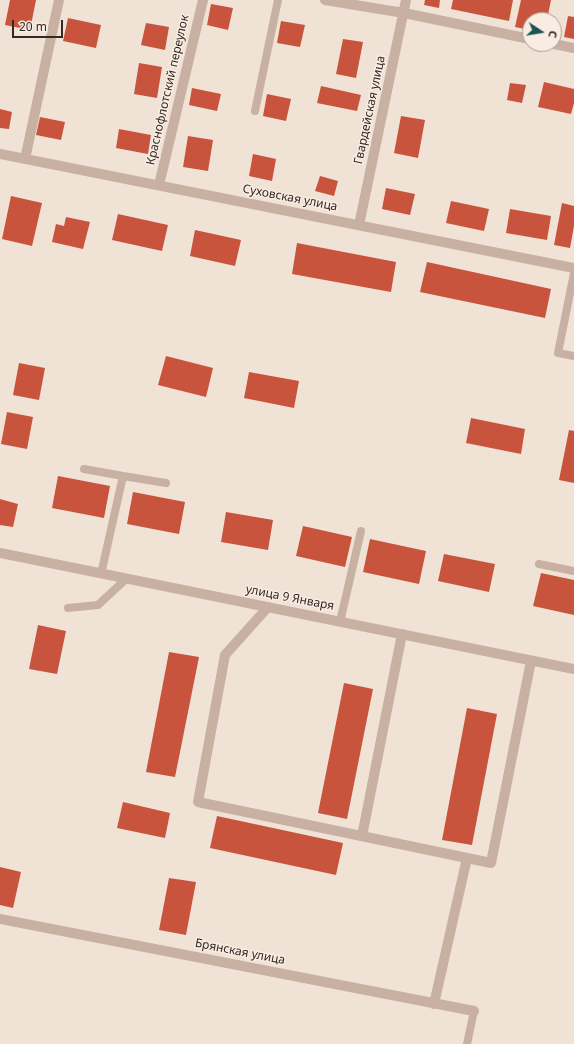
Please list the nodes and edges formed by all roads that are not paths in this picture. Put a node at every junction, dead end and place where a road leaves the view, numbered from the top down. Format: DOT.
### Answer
graph roads {
  1 [pos="58,0"];
  2 [pos="203,0"];
  3 [pos="278,0"];
  4 [pos="325,0"];
  5 [pos="406,0"];
  6 [pos="404,13"];
  7 [pos="522,37"];
  8 [pos="562,46"];
  9 [pos="574,48"];
  10 [pos="255,111"];
  11 [pos="0,154"];
  12 [pos="25,159"];
  13 [pos="159,185"];
  14 [pos="359,225"];
  15 [pos="574,268"];
  16 [pos="574,273"];
  17 [pos="574,356"];
  18 [pos="84,469"];
  19 [pos="123,476"];
  20 [pos="166,483"];
  21 [pos="361,532"];
  22 [pos="0,553"];
  23 [pos="539,564"];
  24 [pos="574,571"];
  25 [pos="101,574"];
  26 [pos="126,579"];
  27 [pos="268,607"];
  28 [pos="68,608"];
  29 [pos="340,622"];
  30 [pos="402,634"];
  31 [pos="531,660"];
  32 [pos="574,669"];
  33 [pos="362,836"];
  34 [pos="467,858"];
  35 [pos="0,919"];
  36 [pos="434,1004"];
  37 [pos="474,1011"];
  38 [pos="467,1044"];
  1 -- 12 [label="street"];
  2 -- 13 [label="street, Краснофлотский переулок"];
  3 -- 10 [label="lane"];
  4 -- 6 [label="street"];
  5 -- 6 [label="street, Гвардейская улица"];
  6 -- 7 [label="street"];
  6 -- 14 [label="street, Гвардейская улица"];
  8 -- 9 [label="street"];
  11 -- 12 [label="street, Суховская улица"];
  12 -- 13 [label="street, Суховская улица"];
  13 -- 14 [label="street, Суховская улица"];
  14 -- 15 [label="street, Суховская улица"];
  16 -- 17 [label="lane"];
  18 -- 19 [label="lane"];
  19 -- 20 [label="lane"];
  19 -- 25 [label="lane"];
  21 -- 29 [label="lane"];
  22 -- 25 [label="street, улица 9 Января"];
  23 -- 24 [label="lane"];
  25 -- 26 [label="street, улица 9 Января"];
  26 -- 27 [label="street, улица 9 Января"];
  26 -- 28 [label="lane"];
  27 -- 29 [label="street, улица 9 Января"];
  27 -- 33 [label="street"];
  29 -- 30 [label="street, улица 9 Января"];
  30 -- 31 [label="street, улица 9 Января"];
  30 -- 33 [label="street"];
  31 -- 32 [label="street, улица 9 Января"];
  31 -- 34 [label="street"];
  33 -- 34 [label="street"];
  34 -- 36 [label="street"];
  35 -- 36 [label="street, Брянская улица"];
  36 -- 37 [label="street, Брянская улица"];
  37 -- 38 [label="lane"];
}
